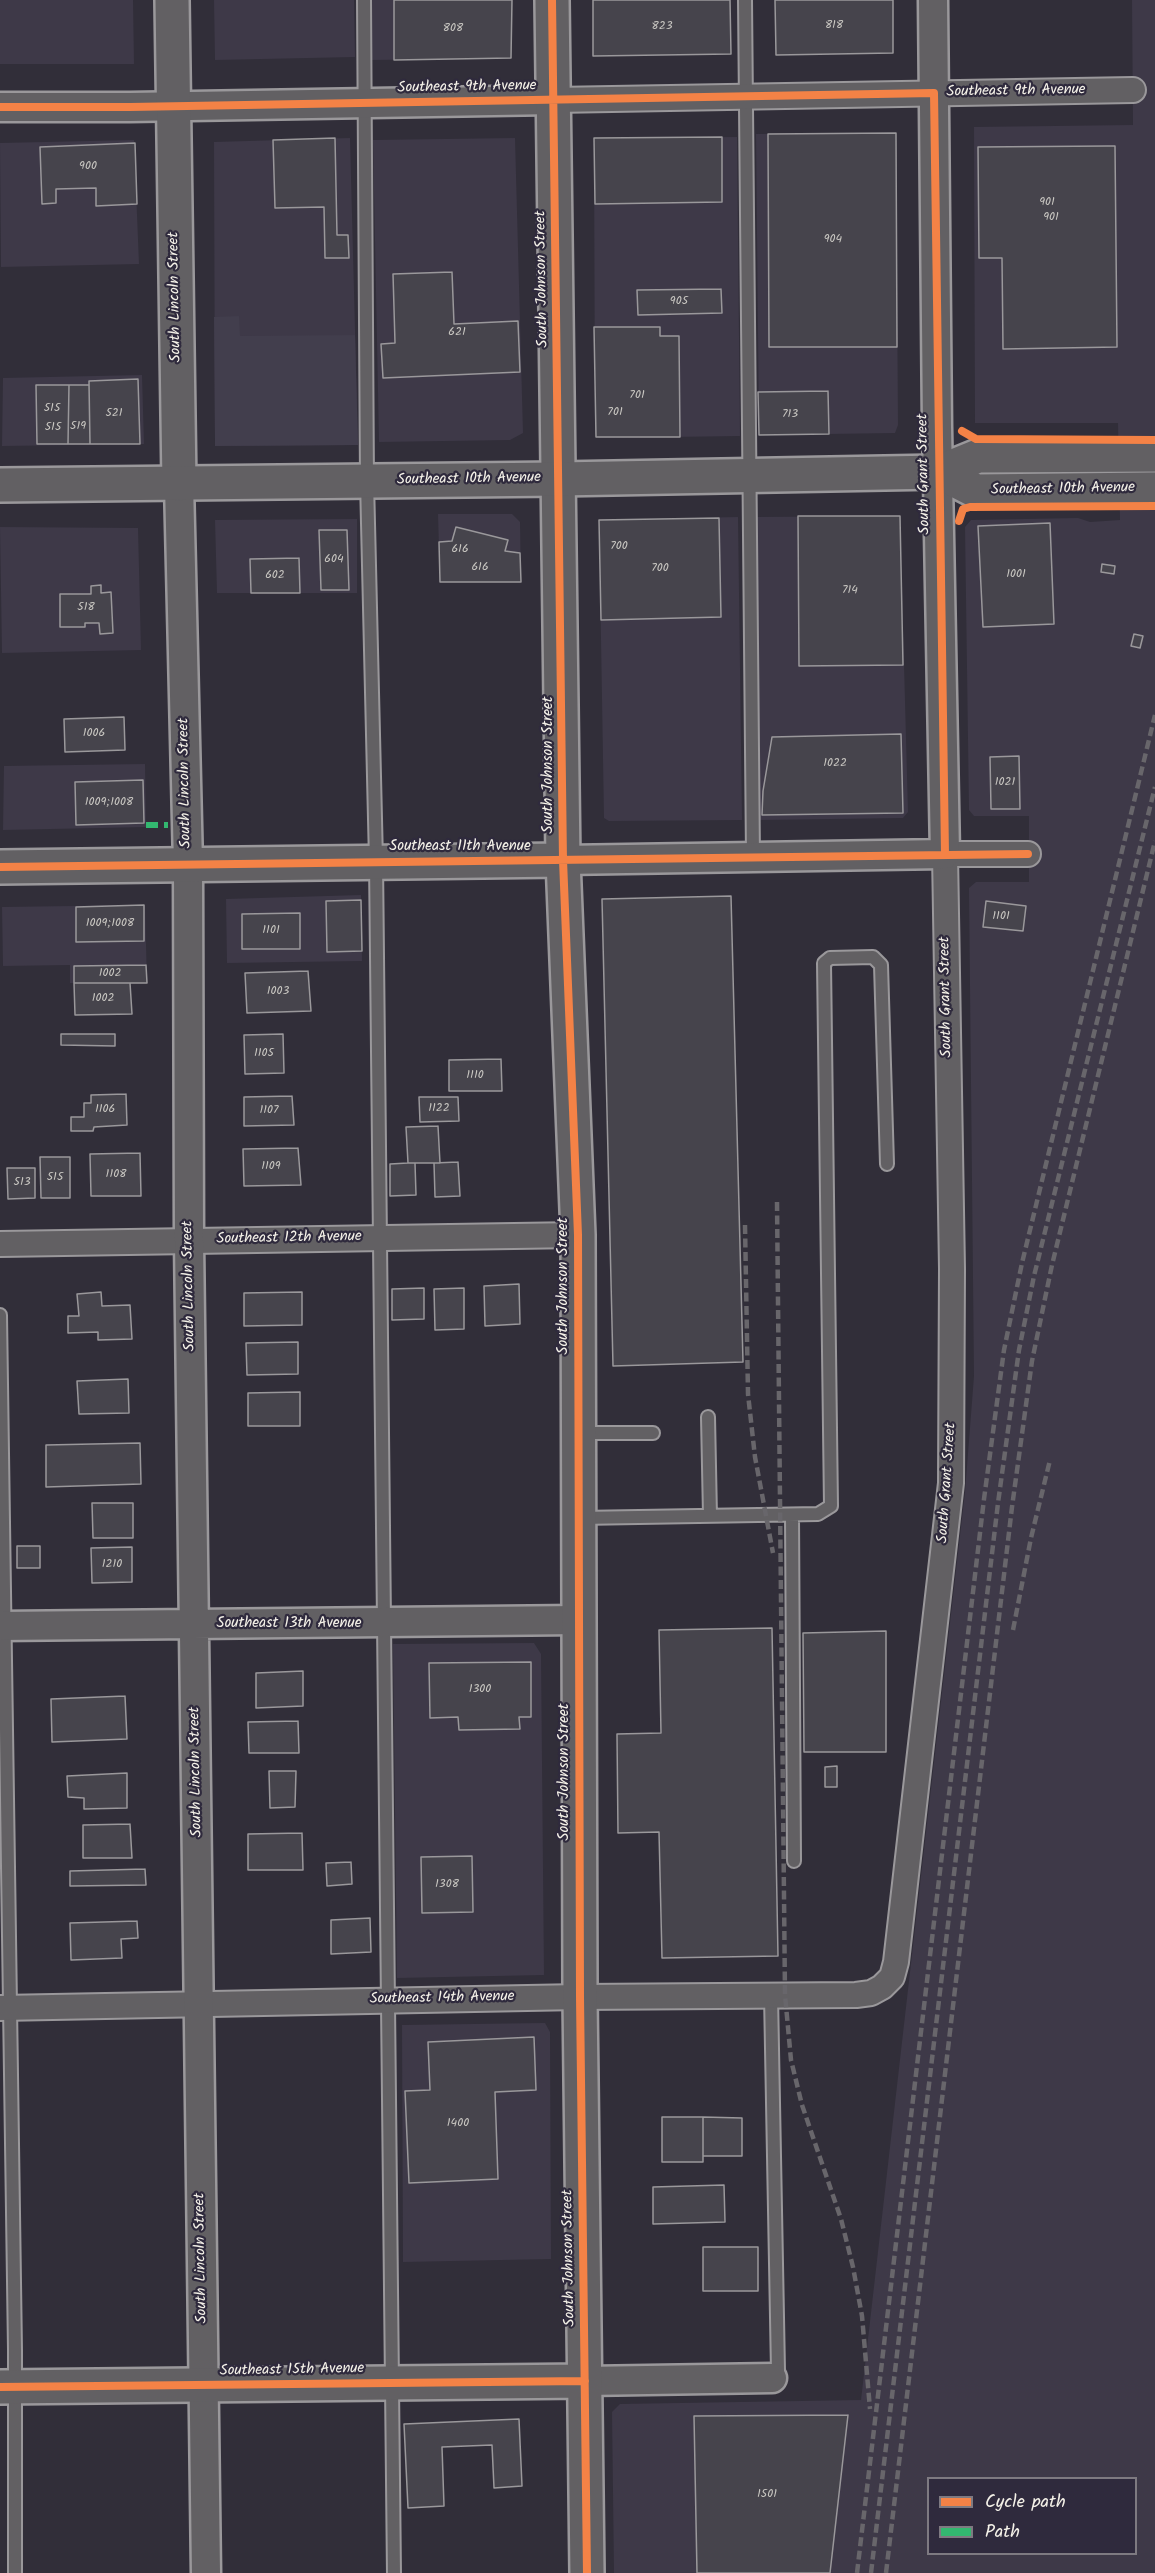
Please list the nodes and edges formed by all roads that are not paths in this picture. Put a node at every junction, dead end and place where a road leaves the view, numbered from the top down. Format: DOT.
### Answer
graph roads {
  1 [pos="172,0"];
  2 [pos="364,0"];
  3 [pos="552,0"];
  4 [pos="746,0"];
  5 [pos="933,0"];
  6 [pos="1133,90"];
  7 [pos="934,93"];
  8 [pos="747,97"];
  9 [pos="554,100"];
  10 [pos="365,103"];
  11 [pos="174,106"];
  12 [pos="0,107"];
  13 [pos="1155,455"];
  14 [pos="939,472"];
  15 [pos="748,475"];
  16 [pos="559,479"];
  17 [pos="367,482"];
  18 [pos="179,483"];
  19 [pos="0,485"];
  20 [pos="1155,489"];
  21 [pos="563,772"];
  22 [pos="945,854"];
  23 [pos="1028,854"];
  24 [pos="753,856"];
  25 [pos="563,860"];
  26 [pos="376,861"];
  27 [pos="463,861"];
  28 [pos="188,865"];
  29 [pos="0,867"];
  30 [pos="887,1164"];
  31 [pos="578,1235"];
  32 [pos="381,1238"];
  33 [pos="189,1241"];
  34 [pos="0,1244"];
  35 [pos="0,1315"];
  36 [pos="708,1417"];
  37 [pos="578,1433"];
  38 [pos="653,1433"];
  39 [pos="792,1515"];
  40 [pos="710,1516"];
  41 [pos="578,1518"];
  42 [pos="578,1620"];
  43 [pos="196,1624"];
  44 [pos="383,1624"];
  45 [pos="2,1626"];
  46 [pos="794,1861"];
  47 [pos="882,1987"];
  48 [pos="771,1995"];
  49 [pos="580,1997"];
  50 [pos="389,2000"];
  51 [pos="199,2003"];
  52 [pos="4,2008"];
  53 [pos="772,2378"];
  54 [pos="585,2381"];
  55 [pos="392,2383"];
  56 [pos="203,2385"];
  57 [pos="7,2387"];
  58 [pos="15,2573"];
  59 [pos="206,2573"];
  60 [pos="394,2573"];
  61 [pos="587,2573"];
  1 -- 11 [label="main road, South Lincoln Street"];
  2 -- 10 [label="lane"];
  3 -- 9 [label="main road, South Johnson Street"];
  4 -- 8 [label="lane"];
  5 -- 7 [label="street, South Grant Street"];
  6 -- 7 [label="street, Southeast 9th Avenue"];
  7 -- 8 [label="street, Southeast 9th Avenue"];
  7 -- 14 [label="street, South Grant Street"];
  8 -- 9 [label="street, Southeast 9th Avenue"];
  8 -- 15 [label="lane"];
  9 -- 10 [label="street, Southeast 9th Avenue"];
  9 -- 16 [label="main road, South Johnson Street"];
  10 -- 11 [label="street, Southeast 9th Avenue"];
  10 -- 17 [label="lane"];
  11 -- 12 [label="street, Southeast 9th Avenue"];
  11 -- 18 [label="main road, South Lincoln Street"];
  13 -- 14 [label="main road, Southeast 10th Avenue"];
  14 -- 15 [label="main road, Southeast 10th Avenue"];
  14 -- 20 [label="main road, Southeast 10th Avenue"];
  14 -- 22 [label="street, South Grant Street"];
  15 -- 16 [label="main road, Southeast 10th Avenue"];
  15 -- 24 [label="lane"];
  16 -- 17 [label="main road, Southeast 10th Avenue"];
  16 -- 21 [label="main road, South Johnson Street"];
  17 -- 18 [label="main road, Southeast 10th Avenue"];
  17 -- 26 [label="lane"];
  18 -- 19 [label="main road, Southeast 10th Avenue"];
  18 -- 28 [label="street, South Lincoln Street"];
  21 -- 25 [label="main road, South Johnson Street"];
  21 -- 27 [label="main road"];
  22 -- 23 [label="street, Southeast 11th Avenue"];
  22 -- 24 [label="street, Southeast 11th Avenue"];
  22 -- 47 [label="street, South Grant Street"];
  24 -- 25 [label="street, Southeast 11th Avenue"];
  25 -- 27 [label="main road, Southeast 11th Avenue"];
  25 -- 31 [label="main road, South Johnson Street"];
  26 -- 27 [label="main road, Southeast 11th Avenue"];
  26 -- 28 [label="main road, Southeast 11th Avenue"];
  26 -- 32 [label="lane"];
  28 -- 29 [label="main road, Southeast 11th Avenue"];
  28 -- 33 [label="street, South Lincoln Street"];
  30 -- 39 [label="lane"];
  31 -- 32 [label="street, Southeast 12th Avenue"];
  31 -- 37 [label="main road, South Johnson Street"];
  32 -- 33 [label="street, Southeast 12th Avenue"];
  32 -- 44 [label="lane"];
  33 -- 34 [label="street, Southeast 12th Avenue"];
  33 -- 43 [label="street, South Lincoln Street"];
  35 -- 45 [label="lane"];
  36 -- 40 [label="lane"];
  37 -- 38 [label="lane"];
  37 -- 41 [label="main road, South Johnson Street"];
  39 -- 40 [label="lane"];
  39 -- 46 [label="lane"];
  40 -- 41 [label="lane"];
  41 -- 42 [label="main road, South Johnson Street"];
  42 -- 44 [label="street, Southeast 13th Avenue"];
  42 -- 49 [label="main road, South Johnson Street"];
  43 -- 44 [label="street, Southeast 13th Avenue"];
  43 -- 45 [label="street, Southeast 13th Avenue"];
  43 -- 51 [label="street, South Lincoln Street"];
  44 -- 50 [label="lane"];
  45 -- 52 [label="lane"];
  47 -- 48 [label="street, Southeast 14th Avenue"];
  48 -- 49 [label="street, Southeast 14th Avenue"];
  48 -- 53 [label="lane"];
  49 -- 50 [label="street, Southeast 14th Avenue"];
  49 -- 54 [label="main road, South Johnson Street"];
  50 -- 51 [label="street, Southeast 14th Avenue"];
  50 -- 55 [label="lane"];
  51 -- 52 [label="street, Southeast 14th Avenue"];
  51 -- 56 [label="street, South Lincoln Street"];
  52 -- 57 [label="lane"];
  53 -- 54 [label="street"];
  54 -- 55 [label="main road, Southeast 15th Avenue"];
  54 -- 61 [label="main road, South Johnson Street"];
  55 -- 56 [label="main road, Southeast 15th Avenue"];
  55 -- 60 [label="lane"];
  56 -- 57 [label="main road, Southeast 15th Avenue"];
  56 -- 59 [label="street, South Lincoln Street"];
  57 -- 58 [label="lane"];
}
